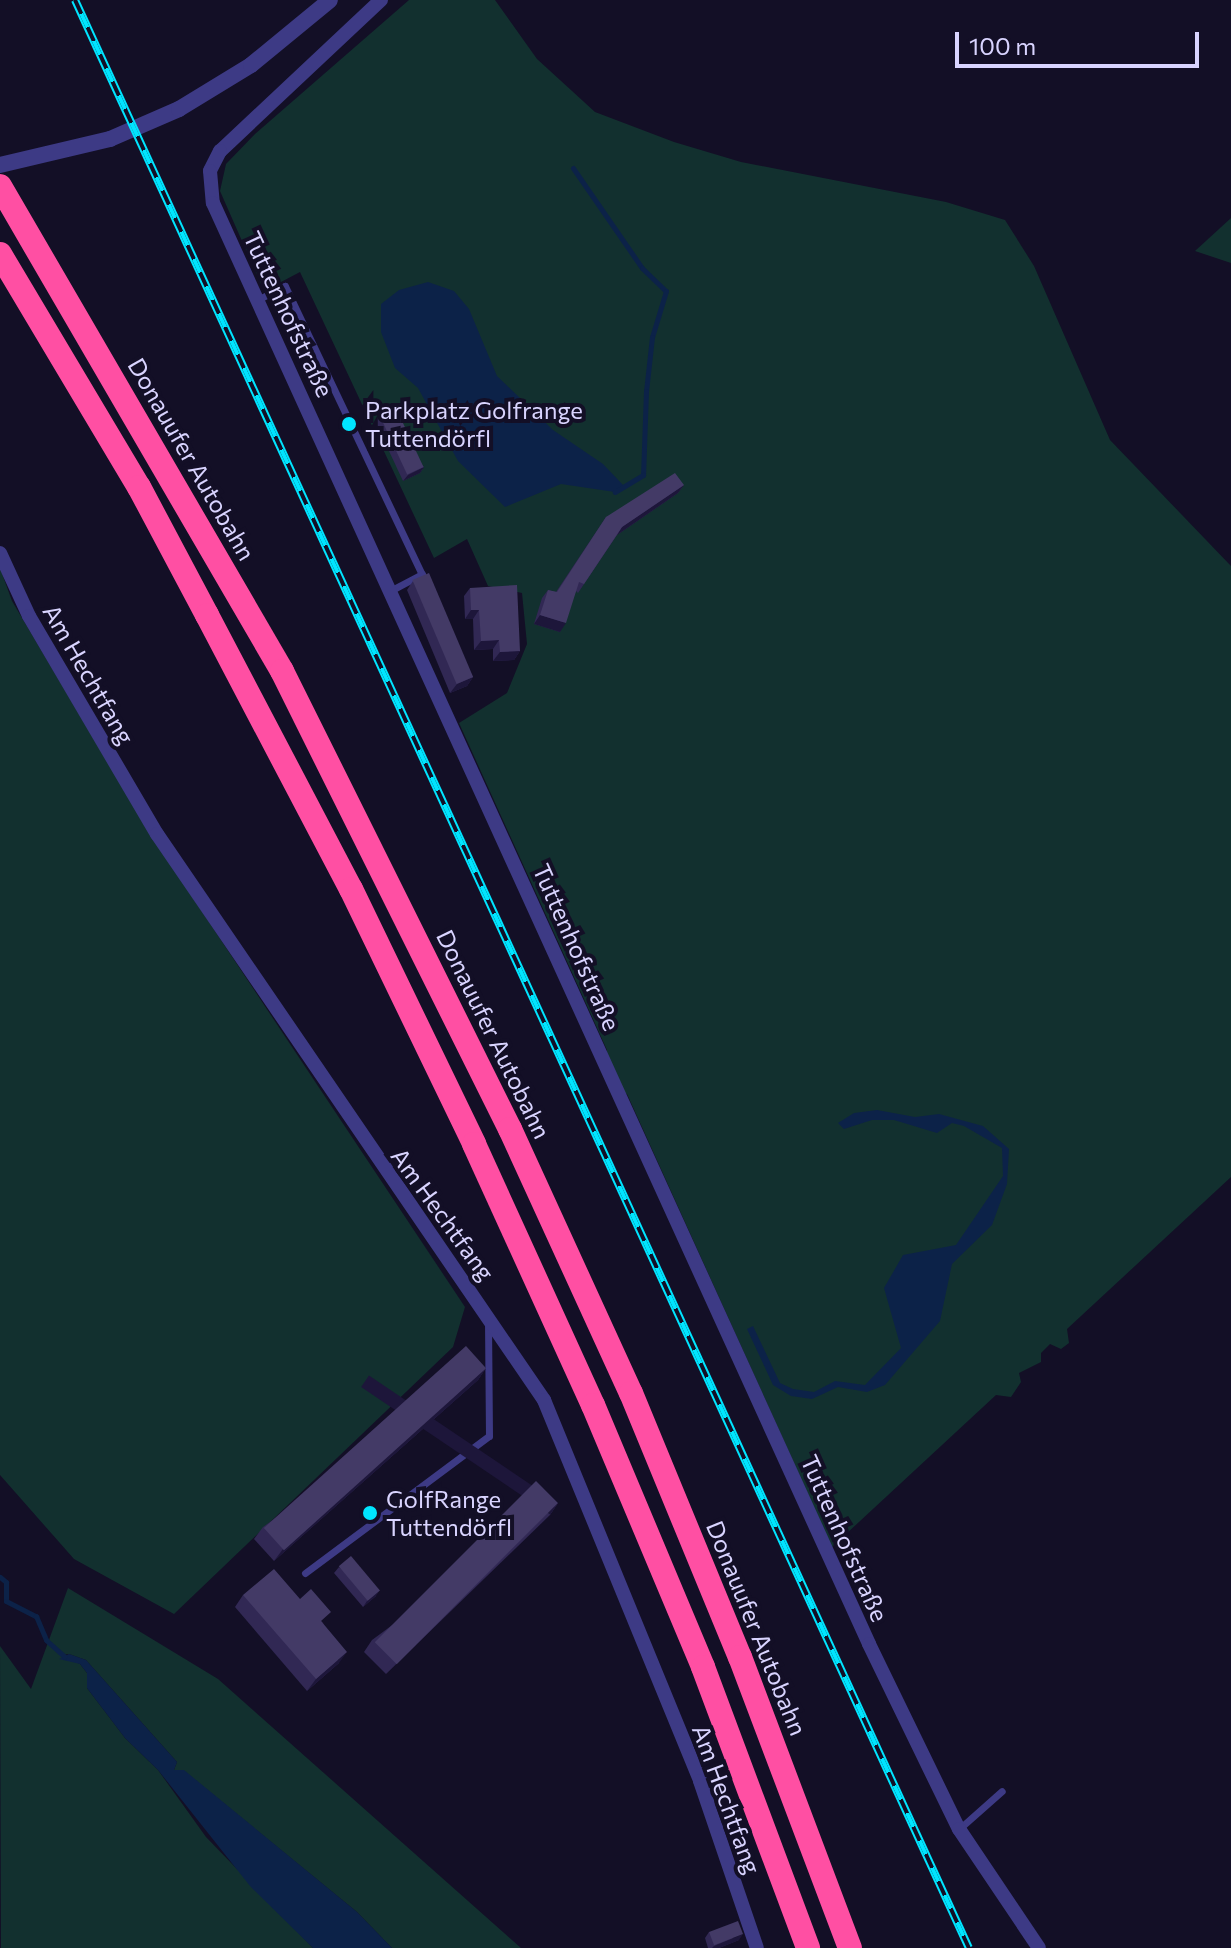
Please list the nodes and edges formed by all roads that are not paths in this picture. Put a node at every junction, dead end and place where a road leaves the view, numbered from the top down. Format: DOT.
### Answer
graph roads {
  1 [pos="330,0"];
  2 [pos="381,0"];
  3 [pos="0,165"];
  4 [pos="0,186"];
  5 [pos="0,254"];
  6 [pos="259,299"];
  7 [pos="0,553"];
  8 [pos="392,590"];
  9 [pos="487,1314"];
  10 [pos="305,1573"];
  11 [pos="1002,1791"];
  12 [pos="959,1829"];
  13 [pos="757,1948"];
  14 [pos="808,1948"];
  15 [pos="850,1948"];
  16 [pos="1039,1948"];
  1 -- 3 [label="street"];
  2 -- 6 [label="street, Tuttenhofstraße"];
  4 -- 15 [label="highway, Donauufer Autobahn"];
  5 -- 14 [label="highway"];
  6 -- 8 [label="street, Tuttenhofstraße"];
  6 -- 8 [label="lane"];
  7 -- 9 [label="street, Am Hechtfang"];
  8 -- 12 [label="street, Tuttenhofstraße"];
  9 -- 10 [label="lane"];
  9 -- 13 [label="street, Am Hechtfang"];
  11 -- 12 [label="lane"];
  12 -- 16 [label="street, Tuttenhofstraße"];
}
